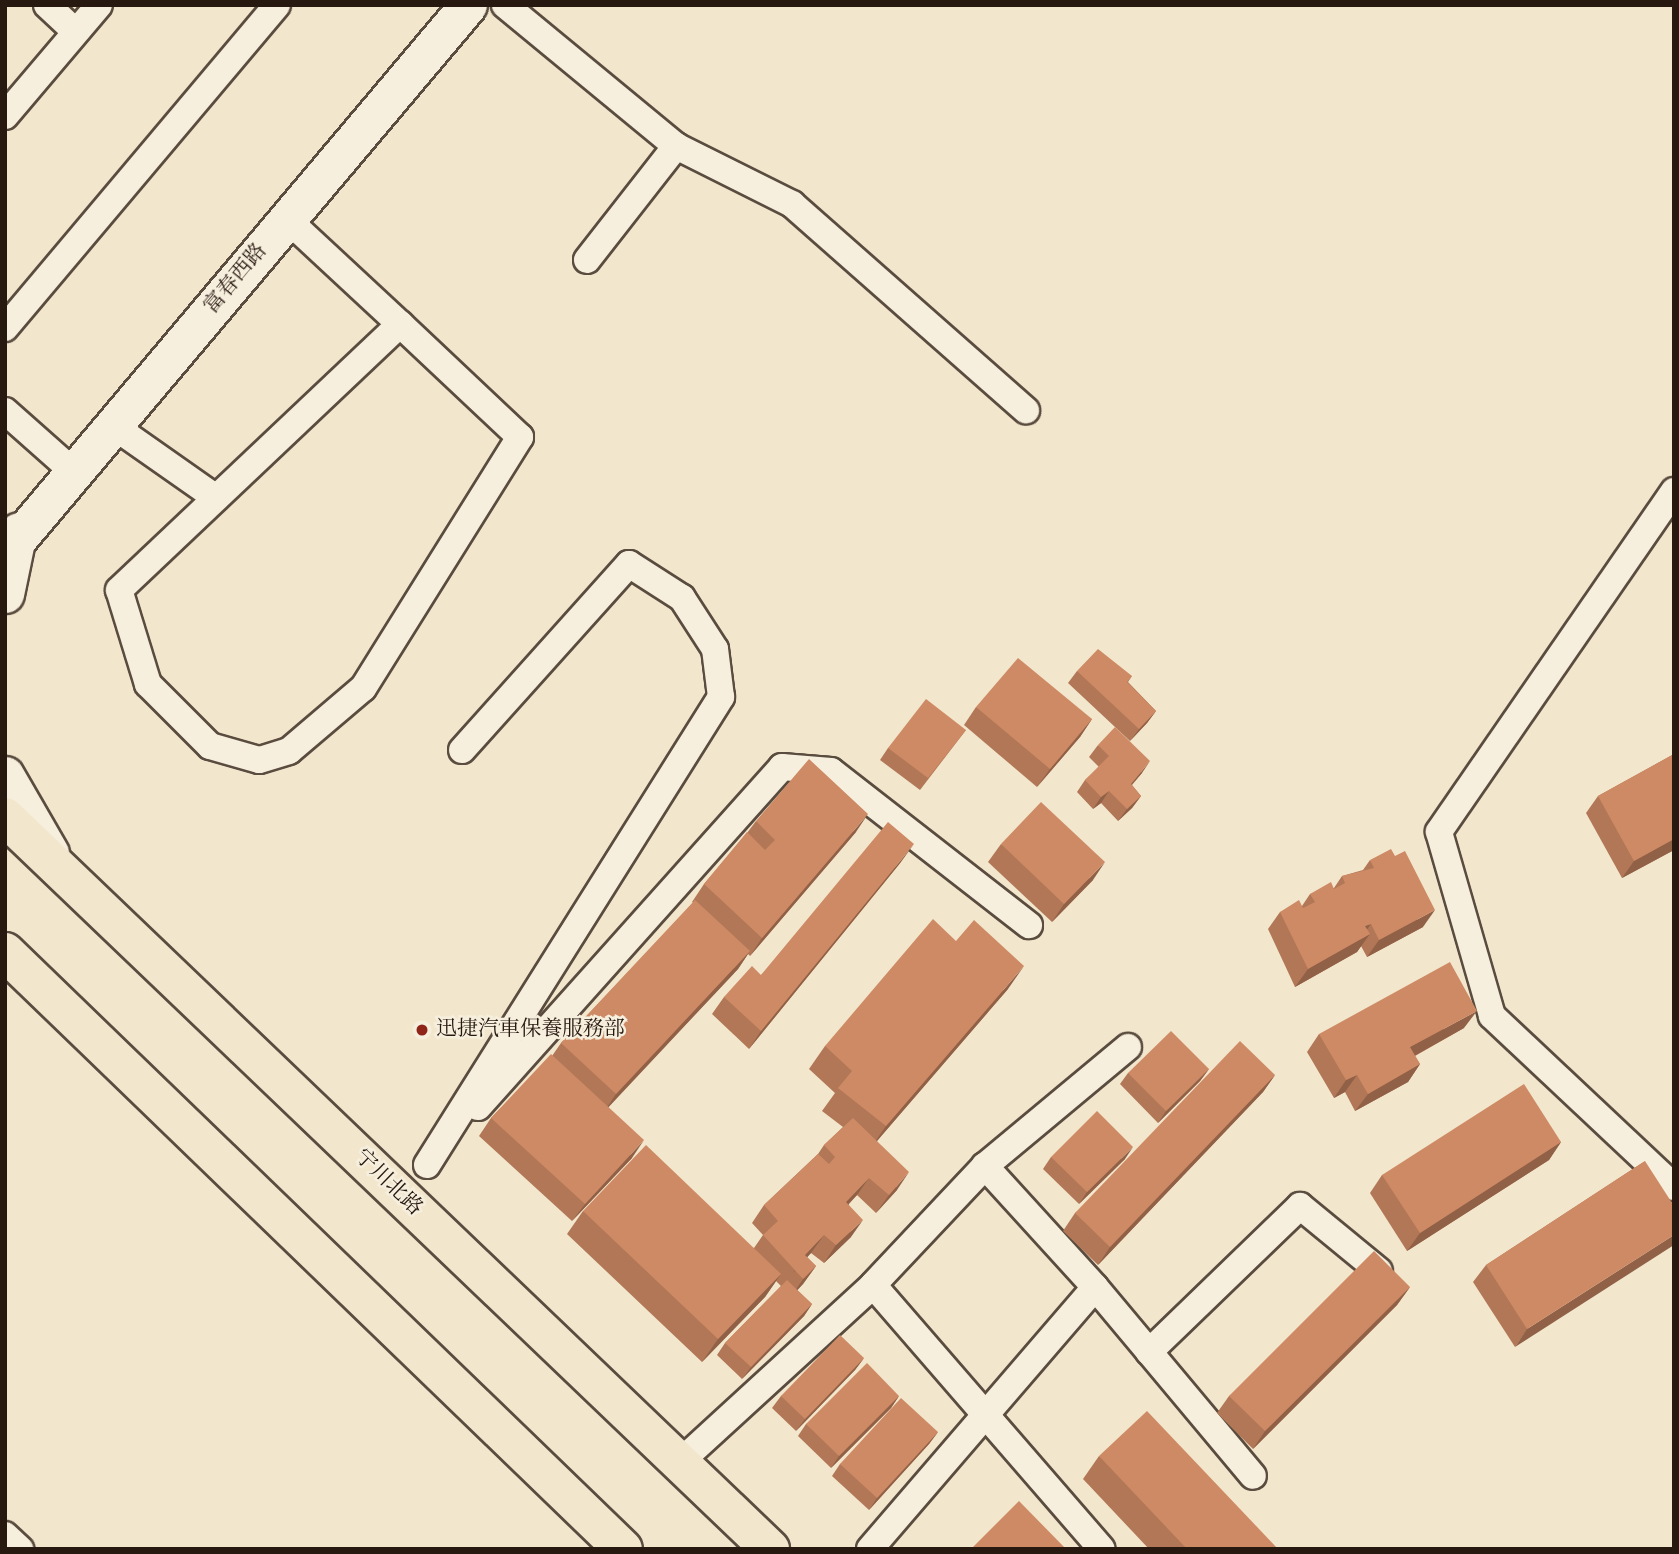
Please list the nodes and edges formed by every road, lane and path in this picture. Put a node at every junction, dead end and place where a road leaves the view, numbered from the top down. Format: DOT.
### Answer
graph roads {
  1 [pos="47,5"];
  2 [pos="99,5"];
  3 [pos="277,5"];
  4 [pos="468,5"];
  5 [pos="505,5"];
  6 [pos="74,30"];
  7 [pos="5,116"];
  8 [pos="676,146"];
  9 [pos="287,219"];
  10 [pos="587,260"];
  11 [pos="400,324"];
  12 [pos="5,328"];
  13 [pos="1026,410"];
  14 [pos="5,411"];
  15 [pos="115,427"];
  16 [pos="76,474"];
  17 [pos="1674,491"];
  18 [pos="216,498"];
  19 [pos="10,540"];
  20 [pos="5,594"];
  21 [pos="462,750"];
  22 [pos="5,775"];
  23 [pos="5,817"];
  24 [pos="57,866"];
  25 [pos="1030,925"];
  26 [pos="5,952"];
  27 [pos="1128,1047"];
  28 [pos="427,1164"];
  29 [pos="985,1166"];
  30 [pos="1674,1187"];
  31 [pos="401,1195"];
  32 [pos="1379,1271"];
  33 [pos="873,1285"];
  34 [pos="1095,1287"];
  35 [pos="1149,1352"];
  36 [pos="982,1411"];
  37 [pos="680,1463"];
  38 [pos="1253,1476"];
  39 [pos="5,1535"];
  40 [pos="20,1549"];
  41 [pos="623,1549"];
  42 [pos="770,1549"];
  43 [pos="870,1549"];
  44 [pos="1102,1549"];
  1 -- 6 [label="street"];
  2 -- 6 [label="street"];
  3 -- 12 [label="street"];
  4 -- 9 [label="main road, 富春西路"];
  5 -- 8 [label="street"];
  6 -- 7 [label="street"];
  8 -- 10 [label="street"];
  8 -- 13 [label="street"];
  9 -- 11 [label="street"];
  9 -- 15 [label="main road, 富春西路"];
  11 -- 18 [label="street"];
  11 -- 18 [label="street"];
  14 -- 16 [label="street"];
  15 -- 16 [label="main road, 富春西路"];
  15 -- 18 [label="street"];
  16 -- 19 [label="main road, 富春西路"];
  17 -- 30 [label="street"];
  19 -- 20 [label="main road"];
  21 -- 28 [label="street"];
  22 -- 24 [label="main road"];
  23 -- 24 [label="main road, 宁川北路"];
  24 -- 31 [label="main road, 宁川北路"];
  25 -- 28 [label="street"];
  26 -- 41 [label="main road"];
  27 -- 29 [label="street"];
  28 -- 31 [label="street"];
  29 -- 33 [label="street"];
  29 -- 34 [label="street"];
  31 -- 37 [label="main road, 宁川北路"];
  32 -- 35 [label="street"];
  33 -- 36 [label="street"];
  33 -- 37 [label="street"];
  34 -- 35 [label="street"];
  34 -- 36 [label="street"];
  35 -- 38 [label="street"];
  36 -- 43 [label="street"];
  36 -- 44 [label="street"];
  37 -- 42 [label="main road, 宁川北路"];
  39 -- 40 [label="street"];
}
